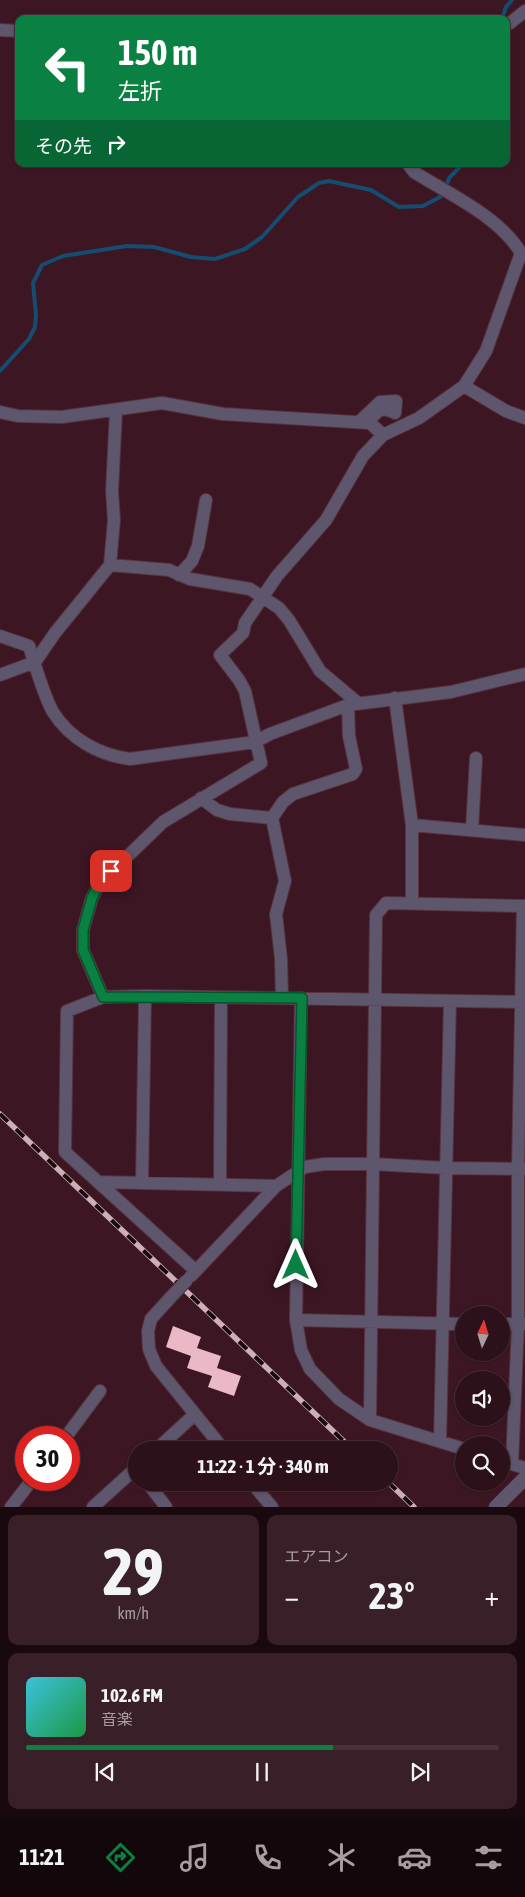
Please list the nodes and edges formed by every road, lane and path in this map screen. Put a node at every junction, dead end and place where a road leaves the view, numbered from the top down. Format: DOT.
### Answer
graph roads {
  1 [pos="525,12"];
  2 [pos="510,22"];
  3 [pos="0,30"];
  4 [pos="15,31"];
  5 [pos="410,167"];
  6 [pos="523,253"];
  7 [pos="464,386"];
  8 [pos="116,411"];
  9 [pos="0,412"];
  10 [pos="525,418"];
  11 [pos="383,435"];
  12 [pos="206,500"];
  13 [pos="110,565"];
  14 [pos="179,575"];
  15 [pos="264,598"];
  16 [pos="0,636"];
  17 [pos="35,662"];
  18 [pos="523,672"];
  19 [pos="0,675"];
  20 [pos="395,698"];
  21 [pos="353,704"];
  22 [pos="255,742"];
  23 [pos="476,758"];
  24 [pos="201,798"];
  25 [pos="272,818"];
  26 [pos="412,826"];
  27 [pos="472,830"];
  28 [pos="525,835"];
  29 [pos="412,904"];
  30 [pos="524,906"];
  31 [pos="146,996"];
  32 [pos="103,997"];
  33 [pos="221,998"];
  34 [pos="282,998"];
  35 [pos="302,998"];
  36 [pos="374,1000"];
  37 [pos="450,1001"];
  38 [pos="523,1002"];
  39 [pos="372,1164"];
  40 [pos="446,1168"];
  41 [pos="521,1169"];
  42 [pos="297,1173"];
  43 [pos="98,1182"];
  44 [pos="142,1183"];
  45 [pos="220,1185"];
  46 [pos="276,1186"];
  47 [pos="192,1275"];
  48 [pos="296,1320"];
  49 [pos="372,1321"];
  50 [pos="442,1324"];
  51 [pos="455,1324"];
  52 [pos="522,1324"];
  53 [pos="100,1391"];
  54 [pos="194,1415"];
  55 [pos="370,1420"];
  56 [pos="74,1426"];
  57 [pos="510,1436"];
  58 [pos="166,1441"];
  59 [pos="216,1441"];
  60 [pos="440,1441"];
  61 [pos="455,1446"];
  62 [pos="510,1463"];
  63 [pos="525,1470"];
  64 [pos="128,1476"];
  65 [pos="525,1478"];
  66 [pos="23,1491"];
  67 [pos="153,1491"];
  68 [pos="259,1491"];
  69 [pos="11,1507"];
  70 [pos="94,1507"];
  71 [pos="166,1507"];
  72 [pos="272,1507"];
  73 [pos="496,1507"];
  1 -- 2 [label="street"];
  3 -- 4 [label="street"];
  5 -- 6 [label="street"];
  6 -- 7 [label="street"];
  7 -- 10 [label="street"];
  7 -- 11 [label="street"];
  8 -- 9 [label="street"];
  8 -- 11 [label="street"];
  8 -- 13 [label="street"];
  11 -- 15 [label="street"];
  12 -- 14 [label="street"];
  13 -- 14 [label="street"];
  13 -- 17 [label="street"];
  14 -- 15 [label="street"];
  15 -- 21 [label="street"];
  15 -- 22 [label="street"];
  16 -- 17 [label="street"];
  17 -- 19 [label="street"];
  17 -- 22 [label="street"];
  18 -- 20 [label="street"];
  20 -- 21 [label="street"];
  20 -- 26 [label="street"];
  21 -- 22 [label="street"];
  21 -- 25 [label="street"];
  22 -- 24 [label="street"];
  23 -- 27 [label="street"];
  24 -- 25 [label="street"];
  24 -- 32 [label="street"];
  25 -- 34 [label="street"];
  26 -- 27 [label="street"];
  26 -- 29 [label="street"];
  27 -- 28 [label="street"];
  29 -- 30 [label="street"];
  29 -- 36 [label="street"];
  30 -- 38 [label="street"];
  31 -- 32 [label="street"];
  31 -- 33 [label="street"];
  31 -- 44 [label="street"];
  32 -- 43 [label="street"];
  33 -- 34 [label="street"];
  33 -- 45 [label="street"];
  34 -- 35 [label="street"];
  35 -- 36 [label="street"];
  35 -- 42 [label="street"];
  36 -- 37 [label="street"];
  36 -- 39 [label="street"];
  37 -- 38 [label="street"];
  37 -- 40 [label="street"];
  38 -- 41 [label="street"];
  39 -- 40 [label="street"];
  39 -- 42 [label="street"];
  39 -- 49 [label="street"];
  40 -- 41 [label="street"];
  40 -- 50 [label="street"];
  41 -- 52 [label="street"];
  42 -- 46 [label="street"];
  42 -- 48 [label="street"];
  43 -- 44 [label="street"];
  43 -- 47 [label="street"];
  44 -- 45 [label="street"];
  45 -- 46 [label="street"];
  46 -- 47 [label="street"];
  47 -- 54 [label="street, bridge"];
  48 -- 49 [label="street"];
  48 -- 55 [label="street"];
  49 -- 50 [label="street"];
  49 -- 55 [label="street"];
  50 -- 51 [label="street"];
  50 -- 60 [label="street"];
  52 -- 57 [label="street"];
  53 -- 56 [label="street"];
  54 -- 58 [label="street"];
  54 -- 59 [label="street"];
  55 -- 60 [label="street"];
  60 -- 61 [label="street"];
  62 -- 63 [label="street"];
  64 -- 70 [label="street"];
  65 -- 73 [label="street"];
  66 -- 69 [label="street"];
  67 -- 71 [label="street"];
  68 -- 72 [label="street"];
}
